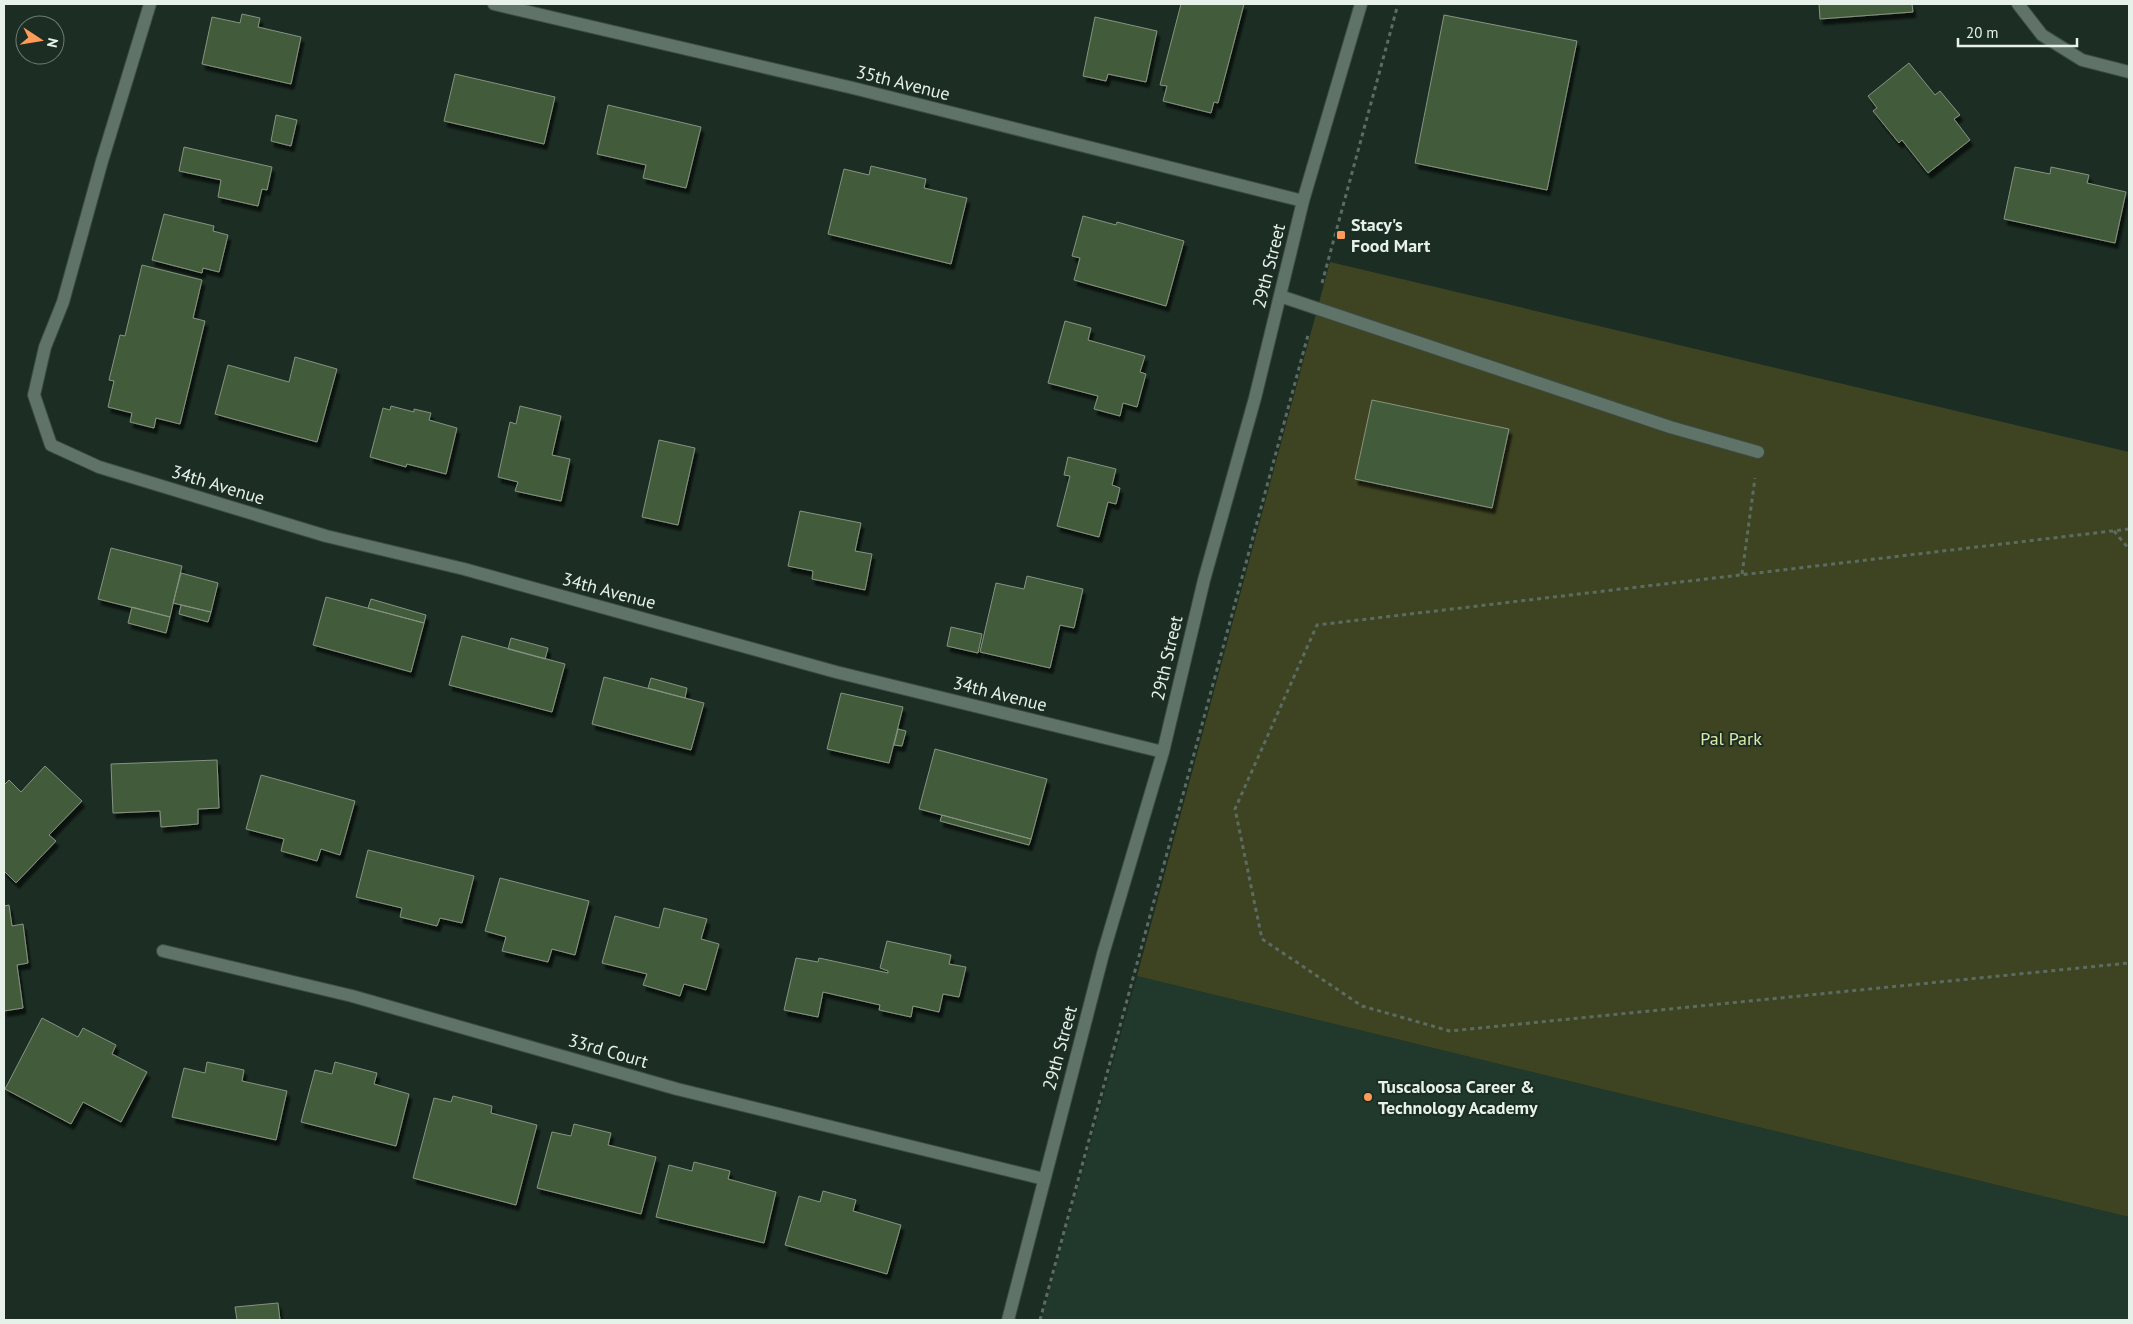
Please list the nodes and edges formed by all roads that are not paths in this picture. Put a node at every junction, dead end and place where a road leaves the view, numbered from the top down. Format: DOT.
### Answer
graph roads {
  1 [pos="150,4"];
  2 [pos="494,4"];
  3 [pos="1361,4"];
  4 [pos="2018,4"];
  5 [pos="2129,72"];
  6 [pos="1303,201"];
  7 [pos="1280,296"];
  8 [pos="1758,452"];
  9 [pos="1163,752"];
  10 [pos="163,951"];
  11 [pos="1044,1179"];
  12 [pos="1008,1320"];
  1 -- 9 [label="street, 34th Avenue"];
  2 -- 6 [label="street, 35th Avenue"];
  3 -- 6 [label="street, 29th Street"];
  4 -- 5 [label="street"];
  6 -- 7 [label="street, 29th Street"];
  7 -- 8 [label="street"];
  7 -- 9 [label="street, 29th Street"];
  9 -- 11 [label="street, 29th Street"];
  10 -- 11 [label="street, 33rd Court"];
  11 -- 12 [label="street, 29th Street"];
}
